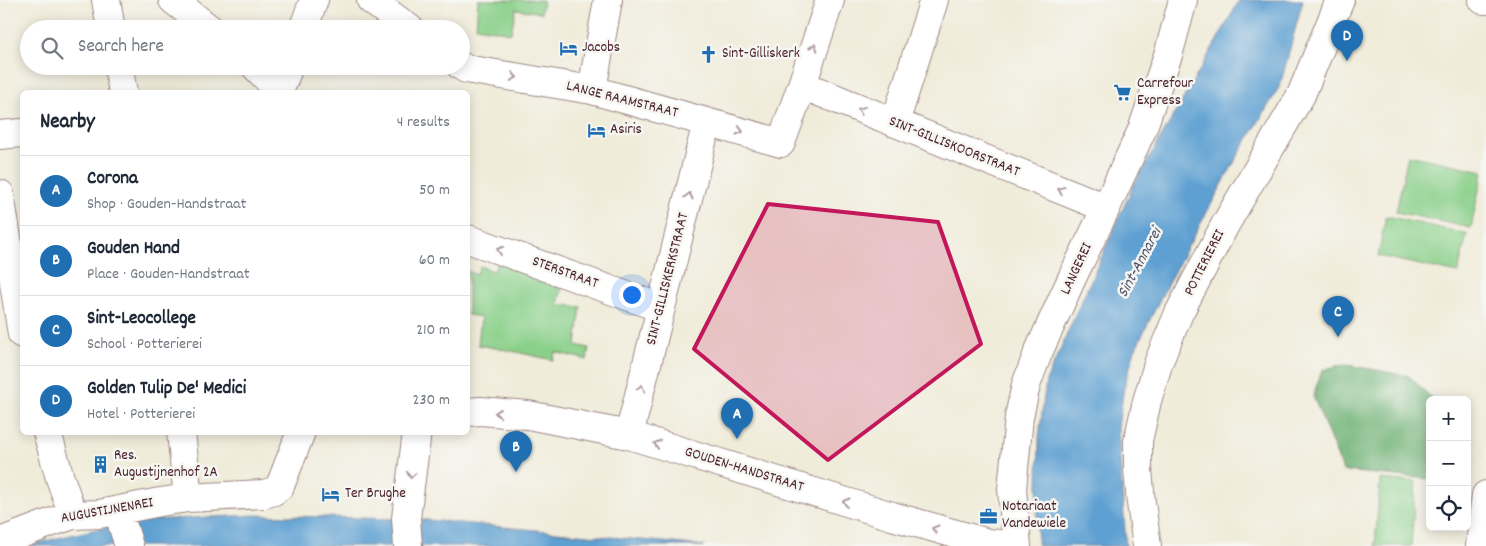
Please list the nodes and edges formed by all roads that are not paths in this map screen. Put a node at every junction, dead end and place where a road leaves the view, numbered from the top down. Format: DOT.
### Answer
graph roads {
  1 [pos="106,0"];
  2 [pos="173,0"];
  3 [pos="314,0"];
  4 [pos="371,0"];
  5 [pos="608,0"];
  6 [pos="830,0"];
  7 [pos="934,0"];
  8 [pos="1183,0"];
  9 [pos="1340,0"];
  10 [pos="109,20"];
  11 [pos="199,20"];
  12 [pos="306,20"];
  13 [pos="398,20"];
  14 [pos="470,70"];
  15 [pos="120,75"];
  16 [pos="263,75"];
  17 [pos="286,75"];
  18 [pos="802,85"];
  19 [pos="123,90"];
  20 [pos="277,90"];
  21 [pos="280,90"];
  22 [pos="592,90"];
  23 [pos="707,122"];
  24 [pos="895,123"];
  25 [pos="20,133"];
  26 [pos="0,134"];
  27 [pos="0,194"];
  28 [pos="1106,208"];
  29 [pos="470,240"];
  30 [pos="661,308"];
  31 [pos="20,321"];
  32 [pos="470,412"];
  33 [pos="48,435"];
  34 [pos="182,435"];
  35 [pos="300,435"];
  36 [pos="417,435"];
  37 [pos="628,435"];
  38 [pos="1486,496"];
  39 [pos="188,498"];
  40 [pos="73,515"];
  41 [pos="123,527"];
  42 [pos="0,542"];
  43 [pos="408,546"];
  44 [pos="1017,546"];
  45 [pos="1147,546"];
  46 [pos="1480,546"];
  1 -- 10 [label="street"];
  2 -- 11 [label="street"];
  3 -- 12 [label="street"];
  4 -- 13 [label="street"];
  5 -- 22 [label="street"];
  18 -- 6 [label="street, one-way"];
  7 -- 24 [label="street"];
  8 -- 28 [label="street, LANGEREI"];
  9 -- 45 [label="street, POTTERIEREI"];
  14 -- 22 [label="street, LANGE RAAMSTRAAT, one-way"];
  15 -- 19 [label="street"];
  16 -- 20 [label="street"];
  17 -- 21 [label="street"];
  23 -- 18 [label="street, LANGE RAAMSTRAAT, one-way"];
  24 -- 18 [label="street, SINT-GILLISKOORSTRAAT, one-way"];
  22 -- 23 [label="street, LANGE RAAMSTRAAT"];
  30 -- 23 [label="street, SINT-GILLISKERKSTRAAT, one-way"];
  28 -- 24 [label="street, SINT-GILLISKOORSTRAAT, one-way"];
  25 -- 26 [label="street"];
  27 -- 31 [label="street"];
  28 -- 44 [label="street, LANGEREI"];
  30 -- 29 [label="street, STERSTRAAT, one-way"];
  37 -- 30 [label="street, SINT-GILLISKERKSTRAAT, one-way"];
  37 -- 32 [label="street, GOUDEN-HANDSTRAAT, one-way"];
  33 -- 40 [label="street"];
  34 -- 39 [label="street"];
  35 -- 39 [label="street, AUGUSTIJNENREI"];
  36 -- 43 [label="street, one-way"];
  44 -- 37 [label="street, GOUDEN-HANDSTRAAT, one-way"];
  38 -- 46 [label="street"];
  39 -- 41 [label="street, AUGUSTIJNENREI"];
  40 -- 41 [label="street, AUGUSTIJNENREI"];
  40 -- 42 [label="street, AUGUSTIJNENREI"];
}
